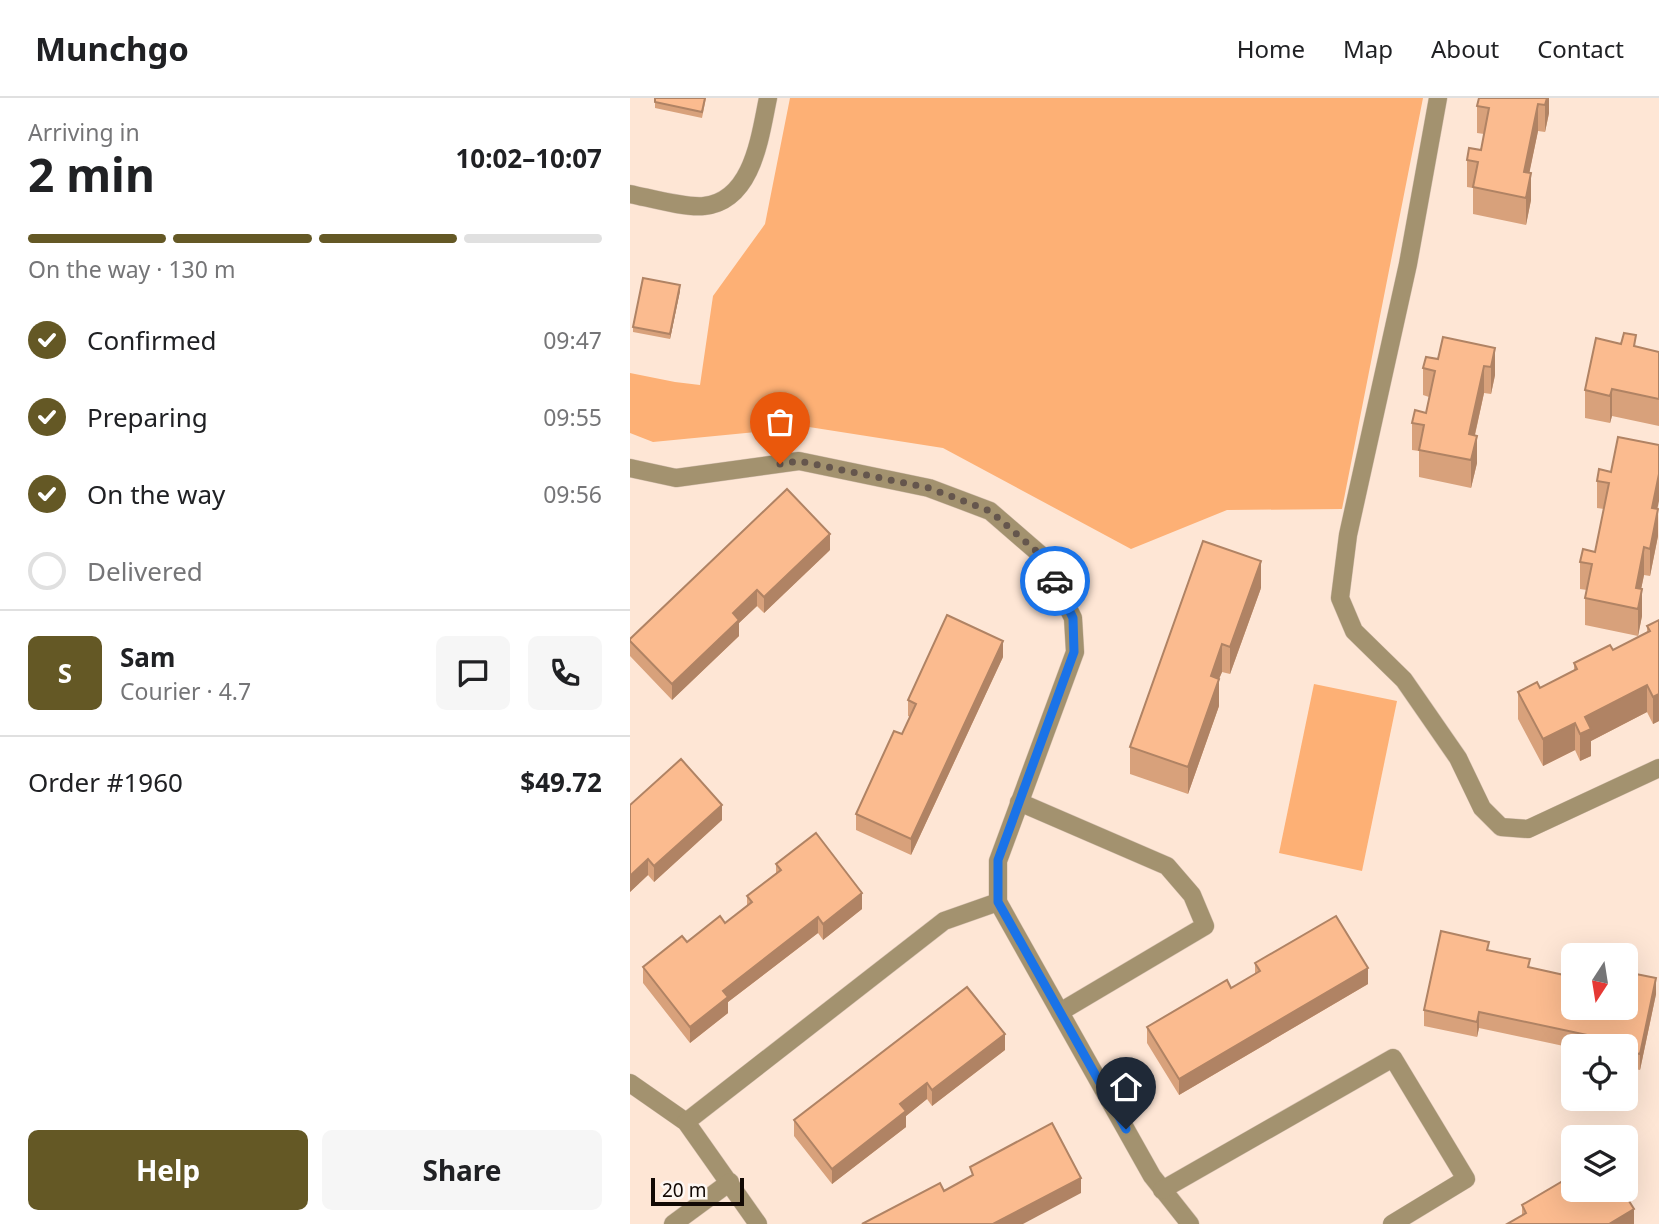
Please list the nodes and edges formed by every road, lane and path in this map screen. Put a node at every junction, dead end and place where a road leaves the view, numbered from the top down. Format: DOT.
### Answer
graph roads {
  1 [pos="768,98"];
  2 [pos="1438,98"];
  3 [pos="630,194"];
  4 [pos="630,468"];
  5 [pos="1659,768"];
  6 [pos="1019,802"];
  7 [pos="998,902"];
  8 [pos="1060,1012"];
  9 [pos="630,1083"];
  10 [pos="686,1122"];
  11 [pos="730,1182"];
  12 [pos="1162,1190"];
  13 [pos="1181,1221"];
  14 [pos="673,1224"];
  15 [pos="758,1224"];
  16 [pos="1392,1224"];
  1 -- 3 [label="street"];
  2 -- 5 [label="street"];
  4 -- 6 [label="street"];
  6 -- 7 [label="street"];
  6 -- 8 [label="street"];
  7 -- 8 [label="street"];
  7 -- 10 [label="street"];
  8 -- 12 [label="street"];
  9 -- 10 [label="street"];
  10 -- 11 [label="street"];
  11 -- 14 [label="street"];
  11 -- 15 [label="street"];
  12 -- 13 [label="street"];
  12 -- 16 [label="street"];
}
